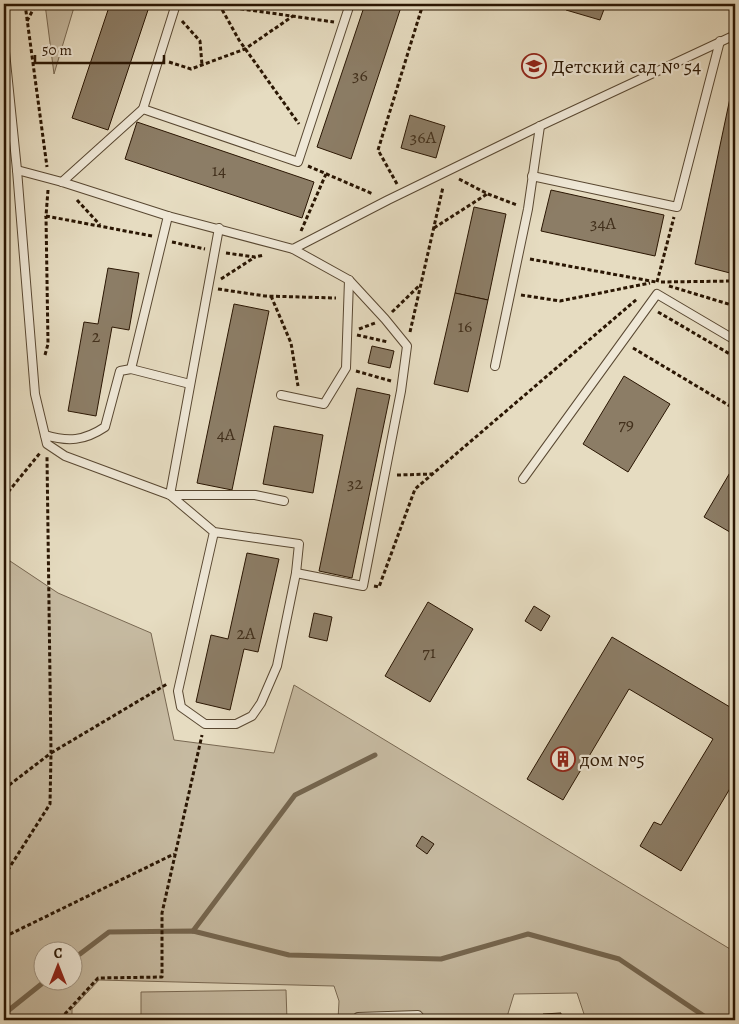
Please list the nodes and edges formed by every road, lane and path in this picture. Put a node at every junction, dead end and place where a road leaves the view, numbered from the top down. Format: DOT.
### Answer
graph roads {
  1 [pos="25,4"];
  2 [pos="36,4"];
  3 [pos="350,4"];
  4 [pos="423,4"];
  5 [pos="220,5"];
  6 [pos="175,8"];
  7 [pos="293,16"];
  8 [pos="27,21"];
  9 [pos="343,23"];
  10 [pos="735,35"];
  11 [pos="720,41"];
  12 [pos="4,42"];
  13 [pos="245,49"];
  14 [pos="159,59"];
  15 [pos="202,65"];
  16 [pos="143,109"];
  17 [pos="540,126"];
  18 [pos="306,134"];
  19 [pos="298,162"];
  20 [pos="17,170"];
  21 [pos="446,173"];
  22 [pos="326,174"];
  23 [pos="532,176"];
  24 [pos="48,180"];
  25 [pos="62,182"];
  26 [pos="402,193"];
  27 [pos="488,194"];
  28 [pos="388,200"];
  29 [pos="677,207"];
  30 [pos="528,209"];
  31 [pos="46,216"];
  32 [pos="168,216"];
  33 [pos="101,226"];
  34 [pos="219,228"];
  35 [pos="433,228"];
  36 [pos="293,249"];
  37 [pos="256,257"];
  38 [pos="529,259"];
  39 [pos="349,280"];
  40 [pos="735,280"];
  41 [pos="657,282"];
  42 [pos="208,287"];
  43 [pos="649,288"];
  44 [pos="510,294"];
  45 [pos="642,295"];
  46 [pos="271,296"];
  47 [pos="348,299"];
  48 [pos="735,306"];
  49 [pos="654,309"];
  50 [pos="347,333"];
  51 [pos="735,340"];
  52 [pos="629,345"];
  53 [pos="407,346"];
  54 [pos="735,357"];
  55 [pos="44,361"];
  56 [pos="495,366"];
  57 [pos="346,368"];
  58 [pos="131,370"];
  59 [pos="190,384"];
  60 [pos="402,384"];
  61 [pos="281,395"];
  62 [pos="300,399"];
  63 [pos="735,410"];
  64 [pos="45,435"];
  65 [pos="47,444"];
  66 [pos="434,474"];
  67 [pos="384,476"];
  68 [pos="523,479"];
  69 [pos="170,495"];
  70 [pos="4,497"];
  71 [pos="284,502"];
  72 [pos="214,532"];
  73 [pos="296,574"];
  74 [pos="364,586"];
  75 [pos="182,675"];
  76 [pos="205,724"];
  77 [pos="50,753"];
  78 [pos="4,788"];
  79 [pos="175,854"];
  80 [pos="4,876"];
  81 [pos="4,936"];
  82 [pos="63,1020"];
  83 [pos="357,1020"];
  84 [pos="422,1020"];
  1 -- 8 [label="path"];
  2 -- 8 [label="path"];
  3 -- 9 [label="lane"];
  4 -- 26 [label="path"];
  5 -- 7 [label="path"];
  5 -- 13 [label="path"];
  6 -- 14 [label="lane"];
  6 -- 15 [label="path"];
  7 -- 9 [label="path"];
  7 -- 13 [label="path"];
  8 -- 24 [label="path"];
  9 -- 18 [label="lane"];
  10 -- 11 [label="lane"];
  11 -- 17 [label="lane"];
  11 -- 29 [label="lane"];
  12 -- 20 [label="lane"];
  13 -- 15 [label="path"];
  13 -- 18 [label="path"];
  14 -- 15 [label="path"];
  14 -- 16 [label="lane"];
  16 -- 19 [label="lane"];
  16 -- 25 [label="lane"];
  17 -- 21 [label="lane"];
  17 -- 23 [label="lane"];
  18 -- 19 [label="lane"];
  19 -- 22 [label="path"];
  20 -- 24 [label="lane"];
  20 -- 64 [label="lane"];
  21 -- 26 [label="lane"];
  21 -- 27 [label="path"];
  21 -- 35 [label="path"];
  22 -- 28 [label="path"];
  22 -- 36 [label="path"];
  23 -- 29 [label="lane"];
  23 -- 30 [label="lane"];
  24 -- 25 [label="lane"];
  25 -- 32 [label="lane"];
  25 -- 33 [label="path"];
  26 -- 28 [label="lane"];
  27 -- 30 [label="path"];
  27 -- 35 [label="path"];
  28 -- 36 [label="lane"];
  29 -- 41 [label="path"];
  30 -- 44 [label="lane"];
  31 -- 55 [label="path"];
  32 -- 34 [label="lane"];
  32 -- 58 [label="lane"];
  34 -- 36 [label="lane"];
  34 -- 42 [label="lane"];
  35 -- 53 [label="path"];
  36 -- 39 [label="lane"];
  37 -- 42 [label="path"];
  38 -- 41 [label="path"];
  39 -- 47 [label="lane"];
  39 -- 53 [label="lane"];
  40 -- 41 [label="path"];
  41 -- 43 [label="path"];
  41 -- 44 [label="path"];
  41 -- 48 [label="path"];
  42 -- 46 [label="path"];
  42 -- 59 [label="lane"];
  44 -- 56 [label="lane"];
  45 -- 66 [label="path"];
  46 -- 47 [label="path"];
  46 -- 62 [label="path"];
  47 -- 50 [label="lane"];
  49 -- 54 [label="path"];
  50 -- 53 [label="path"];
  50 -- 57 [label="lane"];
  51 -- 68 [label="lane"];
  52 -- 63 [label="path"];
  53 -- 60 [label="lane"];
  57 -- 60 [label="path"];
  57 -- 62 [label="lane"];
  58 -- 59 [label="lane"];
  58 -- 64 [label="lane"];
  59 -- 69 [label="lane"];
  60 -- 67 [label="lane"];
  61 -- 62 [label="lane"];
  64 -- 65 [label="lane"];
  65 -- 69 [label="lane"];
  65 -- 70 [label="path"];
  65 -- 77 [label="path"];
  66 -- 67 [label="path"];
  66 -- 74 [label="path"];
  67 -- 74 [label="lane"];
  69 -- 71 [label="lane"];
  69 -- 72 [label="lane"];
  72 -- 73 [label="lane"];
  72 -- 75 [label="lane"];
  73 -- 74 [label="lane"];
  73 -- 76 [label="lane"];
  75 -- 76 [label="lane"];
  75 -- 77 [label="path"];
  76 -- 79 [label="path"];
  77 -- 78 [label="path"];
  77 -- 80 [label="path"];
  79 -- 81 [label="path"];
  79 -- 82 [label="path"];
  83 -- 84 [label="lane"];
}
